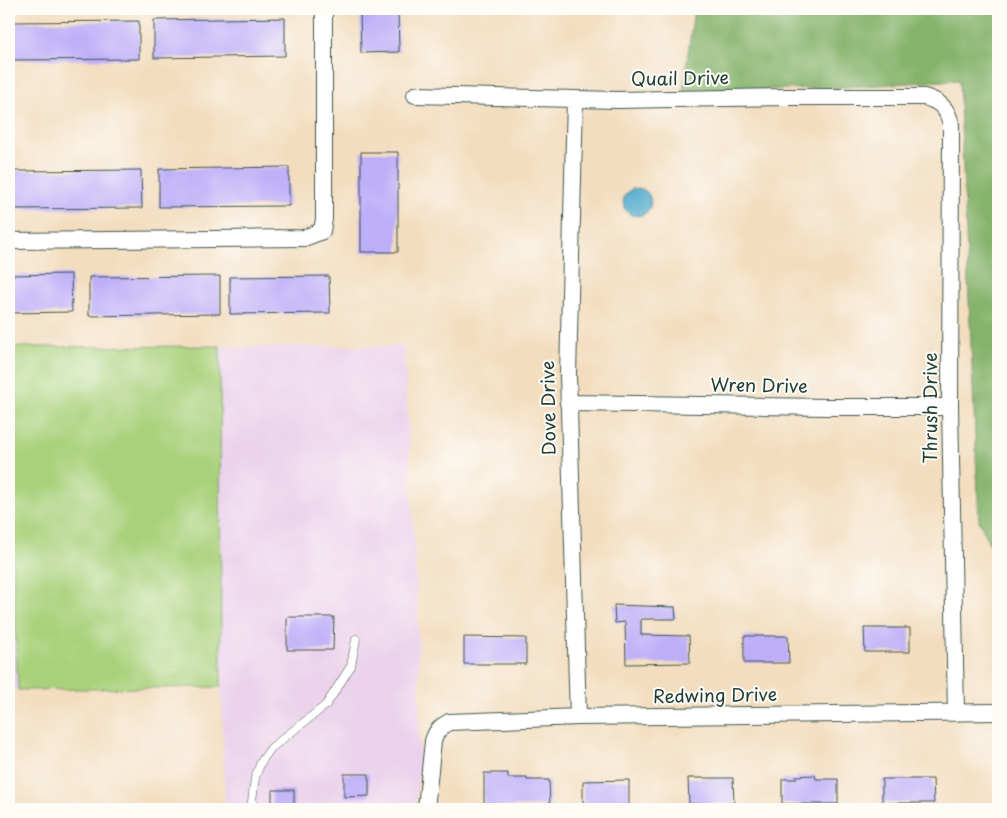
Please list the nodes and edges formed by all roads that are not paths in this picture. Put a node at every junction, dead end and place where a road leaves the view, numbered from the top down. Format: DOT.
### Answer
graph roads {
  1 [pos="324,9"];
  2 [pos="415,95"];
  3 [pos="575,99"];
  4 [pos="943,106"];
  5 [pos="9,241"];
  6 [pos="568,403"];
  7 [pos="950,407"];
  8 [pos="356,639"];
  9 [pos="998,712"];
  10 [pos="956,713"];
  11 [pos="578,717"];
  12 [pos="251,809"];
  13 [pos="426,809"];
  1 -- 5 [label="street"];
  2 -- 3 [label="street, Quail Drive"];
  3 -- 4 [label="street, Quail Drive"];
  3 -- 6 [label="street, Dove Drive"];
  4 -- 7 [label="street, Thrush Drive"];
  6 -- 7 [label="street, Wren Drive"];
  6 -- 11 [label="street, Dove Drive"];
  7 -- 10 [label="street, Thrush Drive"];
  8 -- 12 [label="lane"];
  9 -- 10 [label="street, Redwing Drive"];
  10 -- 11 [label="street, Redwing Drive"];
  11 -- 13 [label="street, Redwing Drive"];
}
